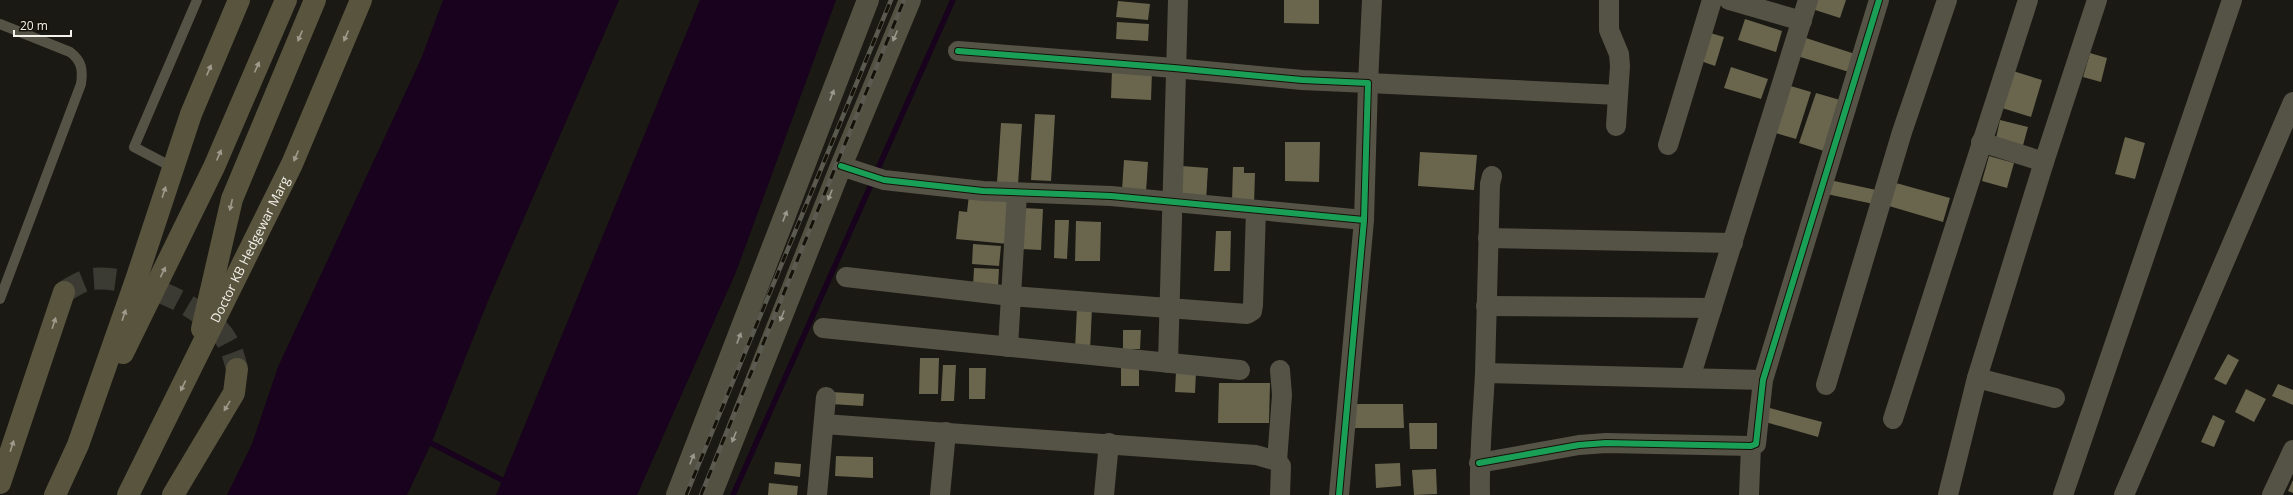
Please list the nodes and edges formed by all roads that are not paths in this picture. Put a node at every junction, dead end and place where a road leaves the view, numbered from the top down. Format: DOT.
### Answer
graph roads {
  1 [pos="197,0"];
  2 [pos="239,0"];
  3 [pos="286,0"];
  4 [pos="315,0"];
  5 [pos="361,0"];
  6 [pos="868,0"];
  7 [pos="910,0"];
  8 [pos="1178,0"];
  9 [pos="1372,0"];
  10 [pos="1609,0"];
  11 [pos="1712,0"];
  12 [pos="1729,0"];
  13 [pos="1808,0"];
  14 [pos="1879,0"];
  15 [pos="1947,0"];
  16 [pos="2028,0"];
  17 [pos="2097,0"];
  18 [pos="2232,0"];
  19 [pos="1802,21"];
  20 [pos="0,24"];
  21 [pos="958,51"];
  22 [pos="1174,68"];
  23 [pos="1368,83"];
  24 [pos="1618,95"];
  25 [pos="2293,102"];
  26 [pos="1616,126"];
  27 [pos="1981,142"];
  28 [pos="1668,145"];
  29 [pos="2044,162"];
  30 [pos="841,166"];
  31 [pos="172,167"];
  32 [pos="1492,176"];
  33 [pos="1017,194"];
  34 [pos="1171,202"];
  35 [pos="1256,210"];
  36 [pos="1364,220"];
  37 [pos="1488,238"];
  38 [pos="1733,243"];
  39 [pos="846,277"];
  40 [pos="64,292"];
  41 [pos="1011,296"];
  42 [pos="0,299"];
  43 [pos="1486,306"];
  44 [pos="1168,308"];
  45 [pos="1712,308"];
  46 [pos="823,328"];
  47 [pos="1008,346"];
  48 [pos="195,362"];
  49 [pos="1168,363"];
  50 [pos="237,369"];
  51 [pos="1240,370"];
  52 [pos="1280,370"];
  53 [pos="1485,373"];
  54 [pos="1690,378"];
  55 [pos="1978,378"];
  56 [pos="1763,380"];
  57 [pos="1826,384"];
  58 [pos="826,397"];
  59 [pos="2055,398"];
  60 [pos="1893,419"];
  61 [pos="824,424"];
  62 [pos="946,432"];
  63 [pos="1109,443"];
  64 [pos="78,445"];
  65 [pos="1751,446"];
  66 [pos="2293,450"];
  67 [pos="1277,461"];
  68 [pos="1479,463"];
  69 [pos="0,483"];
  70 [pos="55,495"];
  71 [pos="128,495"];
  72 [pos="173,495"];
  73 [pos="677,495"];
  74 [pos="711,495"];
  75 [pos="817,495"];
  76 [pos="940,495"];
  77 [pos="1104,495"];
  78 [pos="1280,495"];
  79 [pos="1339,495"];
  80 [pos="1480,495"];
  81 [pos="1750,495"];
  82 [pos="1948,495"];
  83 [pos="2063,495"];
  84 [pos="2124,495"];
  85 [pos="2272,495"];
  1 -- 31 [label="lane"];
  31 -- 2 [label="highway, one-way"];
  64 -- 3 [label="highway, one-way"];
  4 -- 48 [label="highway, one-way"];
  5 -- 48 [label="highway, Doctor KB Hedgewar Marg, one-way"];
  73 -- 6 [label="main road, one-way"];
  7 -- 30 [label="main road, one-way"];
  8 -- 22 [label="street"];
  9 -- 23 [label="street"];
  10 -- 24 [label="street"];
  11 -- 28 [label="street"];
  12 -- 19 [label="street"];
  13 -- 19 [label="street"];
  14 -- 56 [label="street"];
  15 -- 57 [label="street"];
  16 -- 27 [label="street"];
  17 -- 29 [label="street"];
  18 -- 83 [label="street"];
  19 -- 38 [label="street"];
  20 -- 42 [label="lane"];
  21 -- 22 [label="street"];
  22 -- 23 [label="street"];
  22 -- 34 [label="street"];
  23 -- 24 [label="street"];
  23 -- 36 [label="street"];
  24 -- 26 [label="street"];
  25 -- 84 [label="street"];
  27 -- 29 [label="street"];
  27 -- 60 [label="street"];
  29 -- 55 [label="street"];
  30 -- 33 [label="street"];
  30 -- 74 [label="main road, one-way"];
  64 -- 31 [label="highway, one-way"];
  32 -- 37 [label="street"];
  33 -- 34 [label="street"];
  33 -- 41 [label="street"];
  34 -- 35 [label="street"];
  34 -- 44 [label="street"];
  35 -- 36 [label="street"];
  35 -- 44 [label="street"];
  36 -- 79 [label="street"];
  37 -- 38 [label="street"];
  37 -- 43 [label="street"];
  38 -- 45 [label="street"];
  39 -- 41 [label="street"];
  69 -- 40 [label="highway, one-way"];
  41 -- 44 [label="street"];
  41 -- 47 [label="street"];
  43 -- 45 [label="street"];
  43 -- 53 [label="street"];
  44 -- 49 [label="street"];
  45 -- 54 [label="street"];
  46 -- 47 [label="street"];
  47 -- 49 [label="street"];
  48 -- 71 [label="highway, Doctor KB Hedgewar Marg, one-way"];
  49 -- 51 [label="street"];
  50 -- 72 [label="highway, one-way"];
  52 -- 67 [label="street"];
  53 -- 54 [label="street"];
  53 -- 68 [label="street"];
  54 -- 56 [label="street"];
  55 -- 59 [label="street"];
  55 -- 82 [label="street"];
  56 -- 65 [label="street"];
  58 -- 61 [label="street"];
  61 -- 62 [label="street"];
  61 -- 75 [label="street"];
  62 -- 63 [label="street"];
  62 -- 76 [label="street"];
  63 -- 67 [label="street"];
  63 -- 77 [label="street"];
  64 -- 70 [label="highway"];
  65 -- 68 [label="street"];
  65 -- 81 [label="street"];
  66 -- 85 [label="street"];
  67 -- 78 [label="street"];
  68 -- 80 [label="street"];
}
